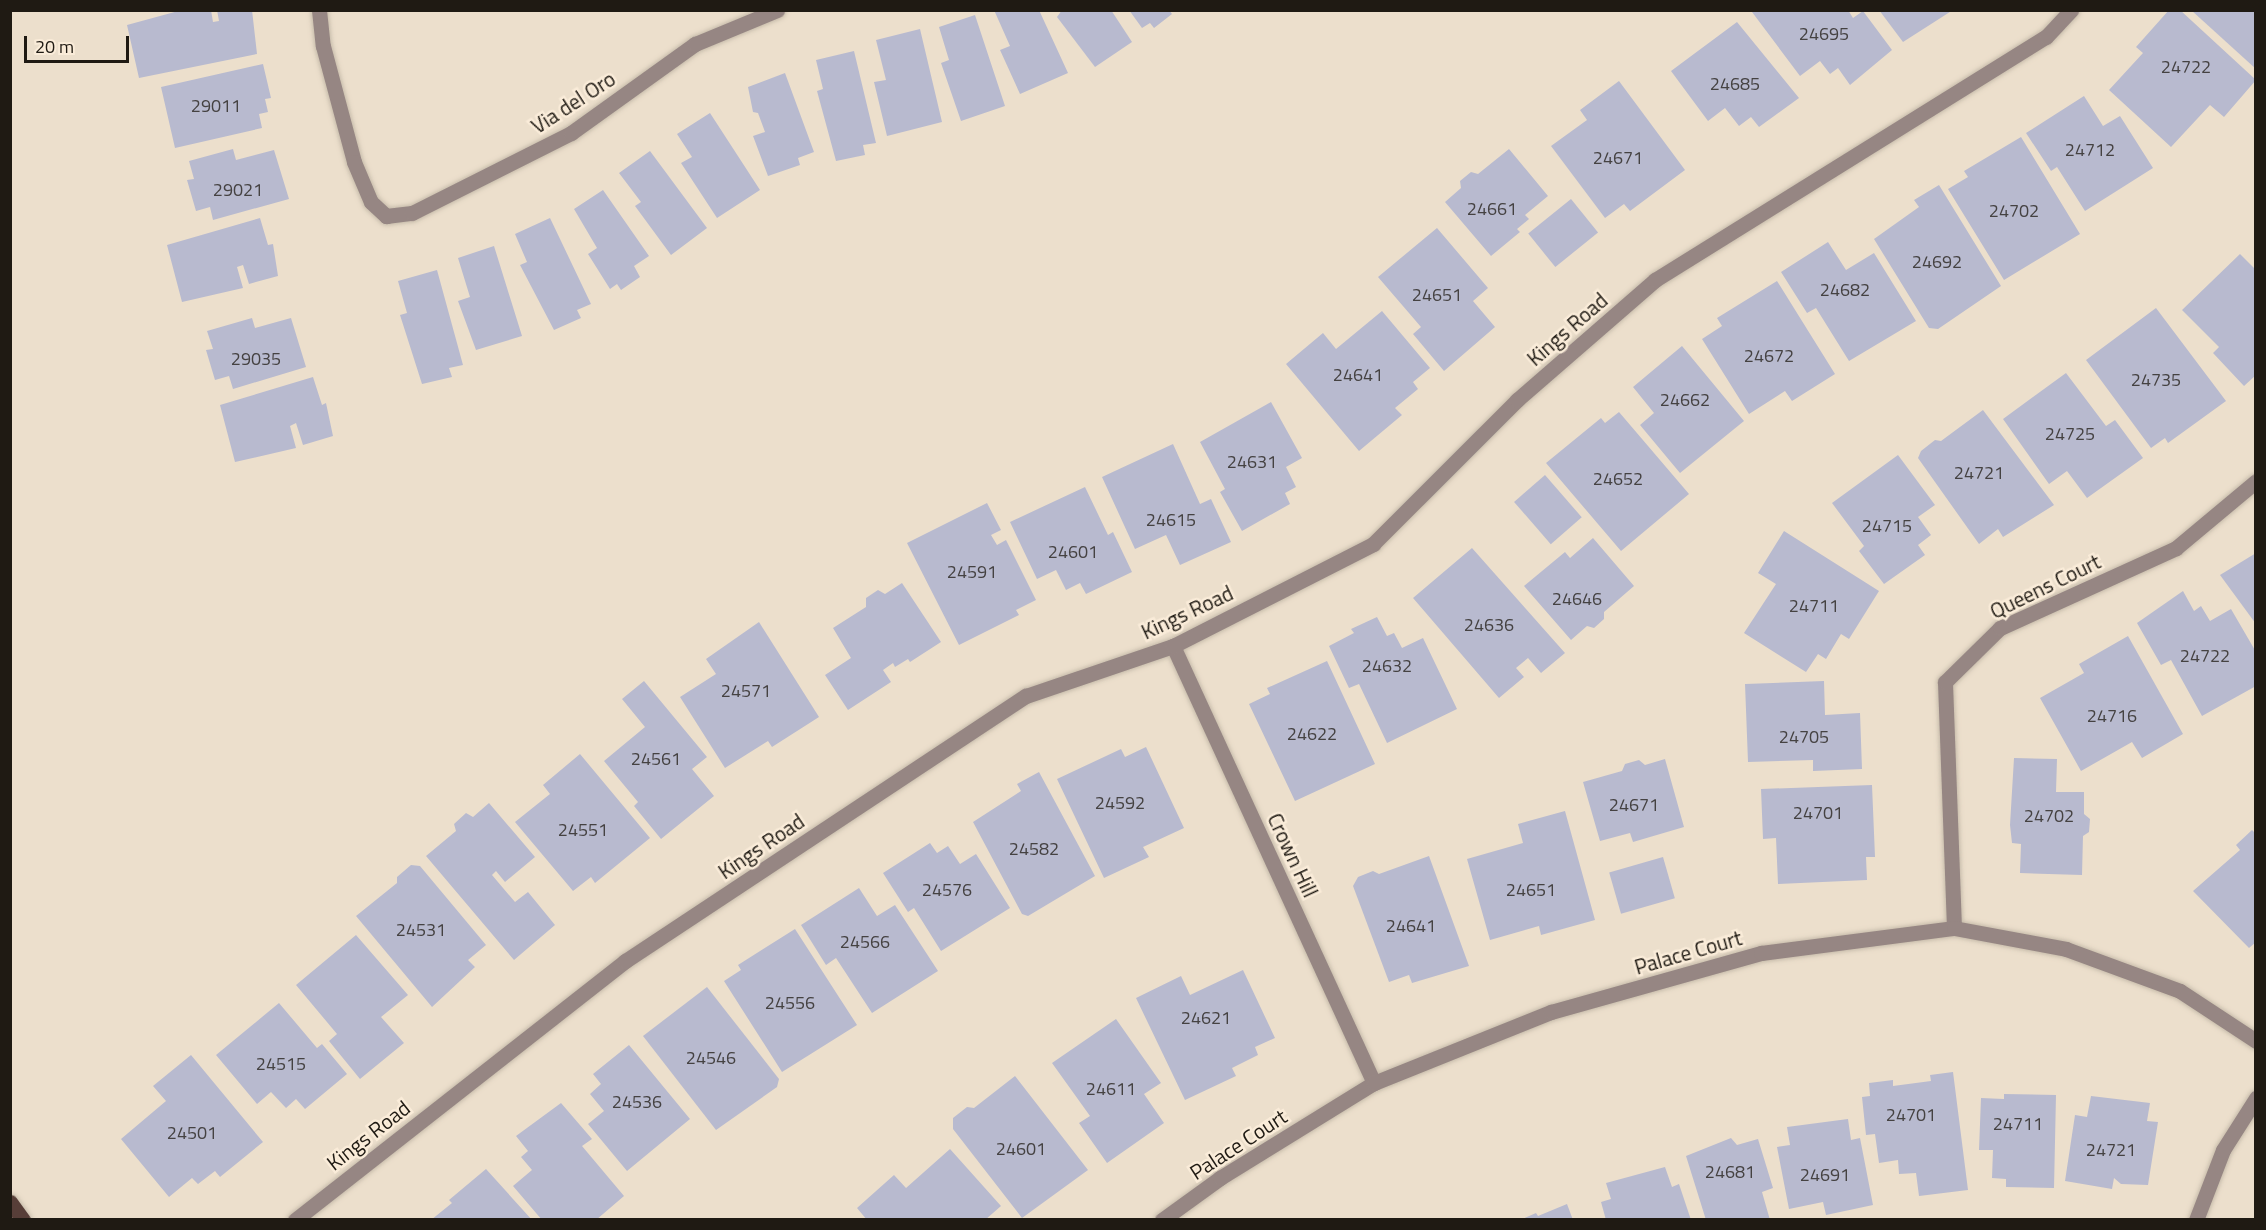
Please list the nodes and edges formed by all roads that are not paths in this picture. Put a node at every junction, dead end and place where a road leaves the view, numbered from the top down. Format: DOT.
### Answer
graph roads {
  1 [pos="319,10"];
  2 [pos="777,10"];
  3 [pos="2071,10"];
  4 [pos="2256,482"];
  5 [pos="1173,646"];
  6 [pos="1954,928"];
  7 [pos="2256,1041"];
  8 [pos="1374,1083"];
  9 [pos="2256,1098"];
  10 [pos="10,1202"];
  11 [pos="23,1220"];
  12 [pos="295,1220"];
  13 [pos="1162,1220"];
  14 [pos="2196,1220"];
  1 -- 2 [label="street, Via del Oro"];
  3 -- 5 [label="street, Kings Road"];
  4 -- 6 [label="street, Queens Court"];
  5 -- 8 [label="street, Crown Hill"];
  5 -- 12 [label="street, Kings Road"];
  6 -- 7 [label="street, Palace Court"];
  6 -- 8 [label="street, Palace Court"];
  8 -- 13 [label="street, Palace Court"];
  9 -- 14 [label="street"];
  10 -- 11 [label="main road"];
}
